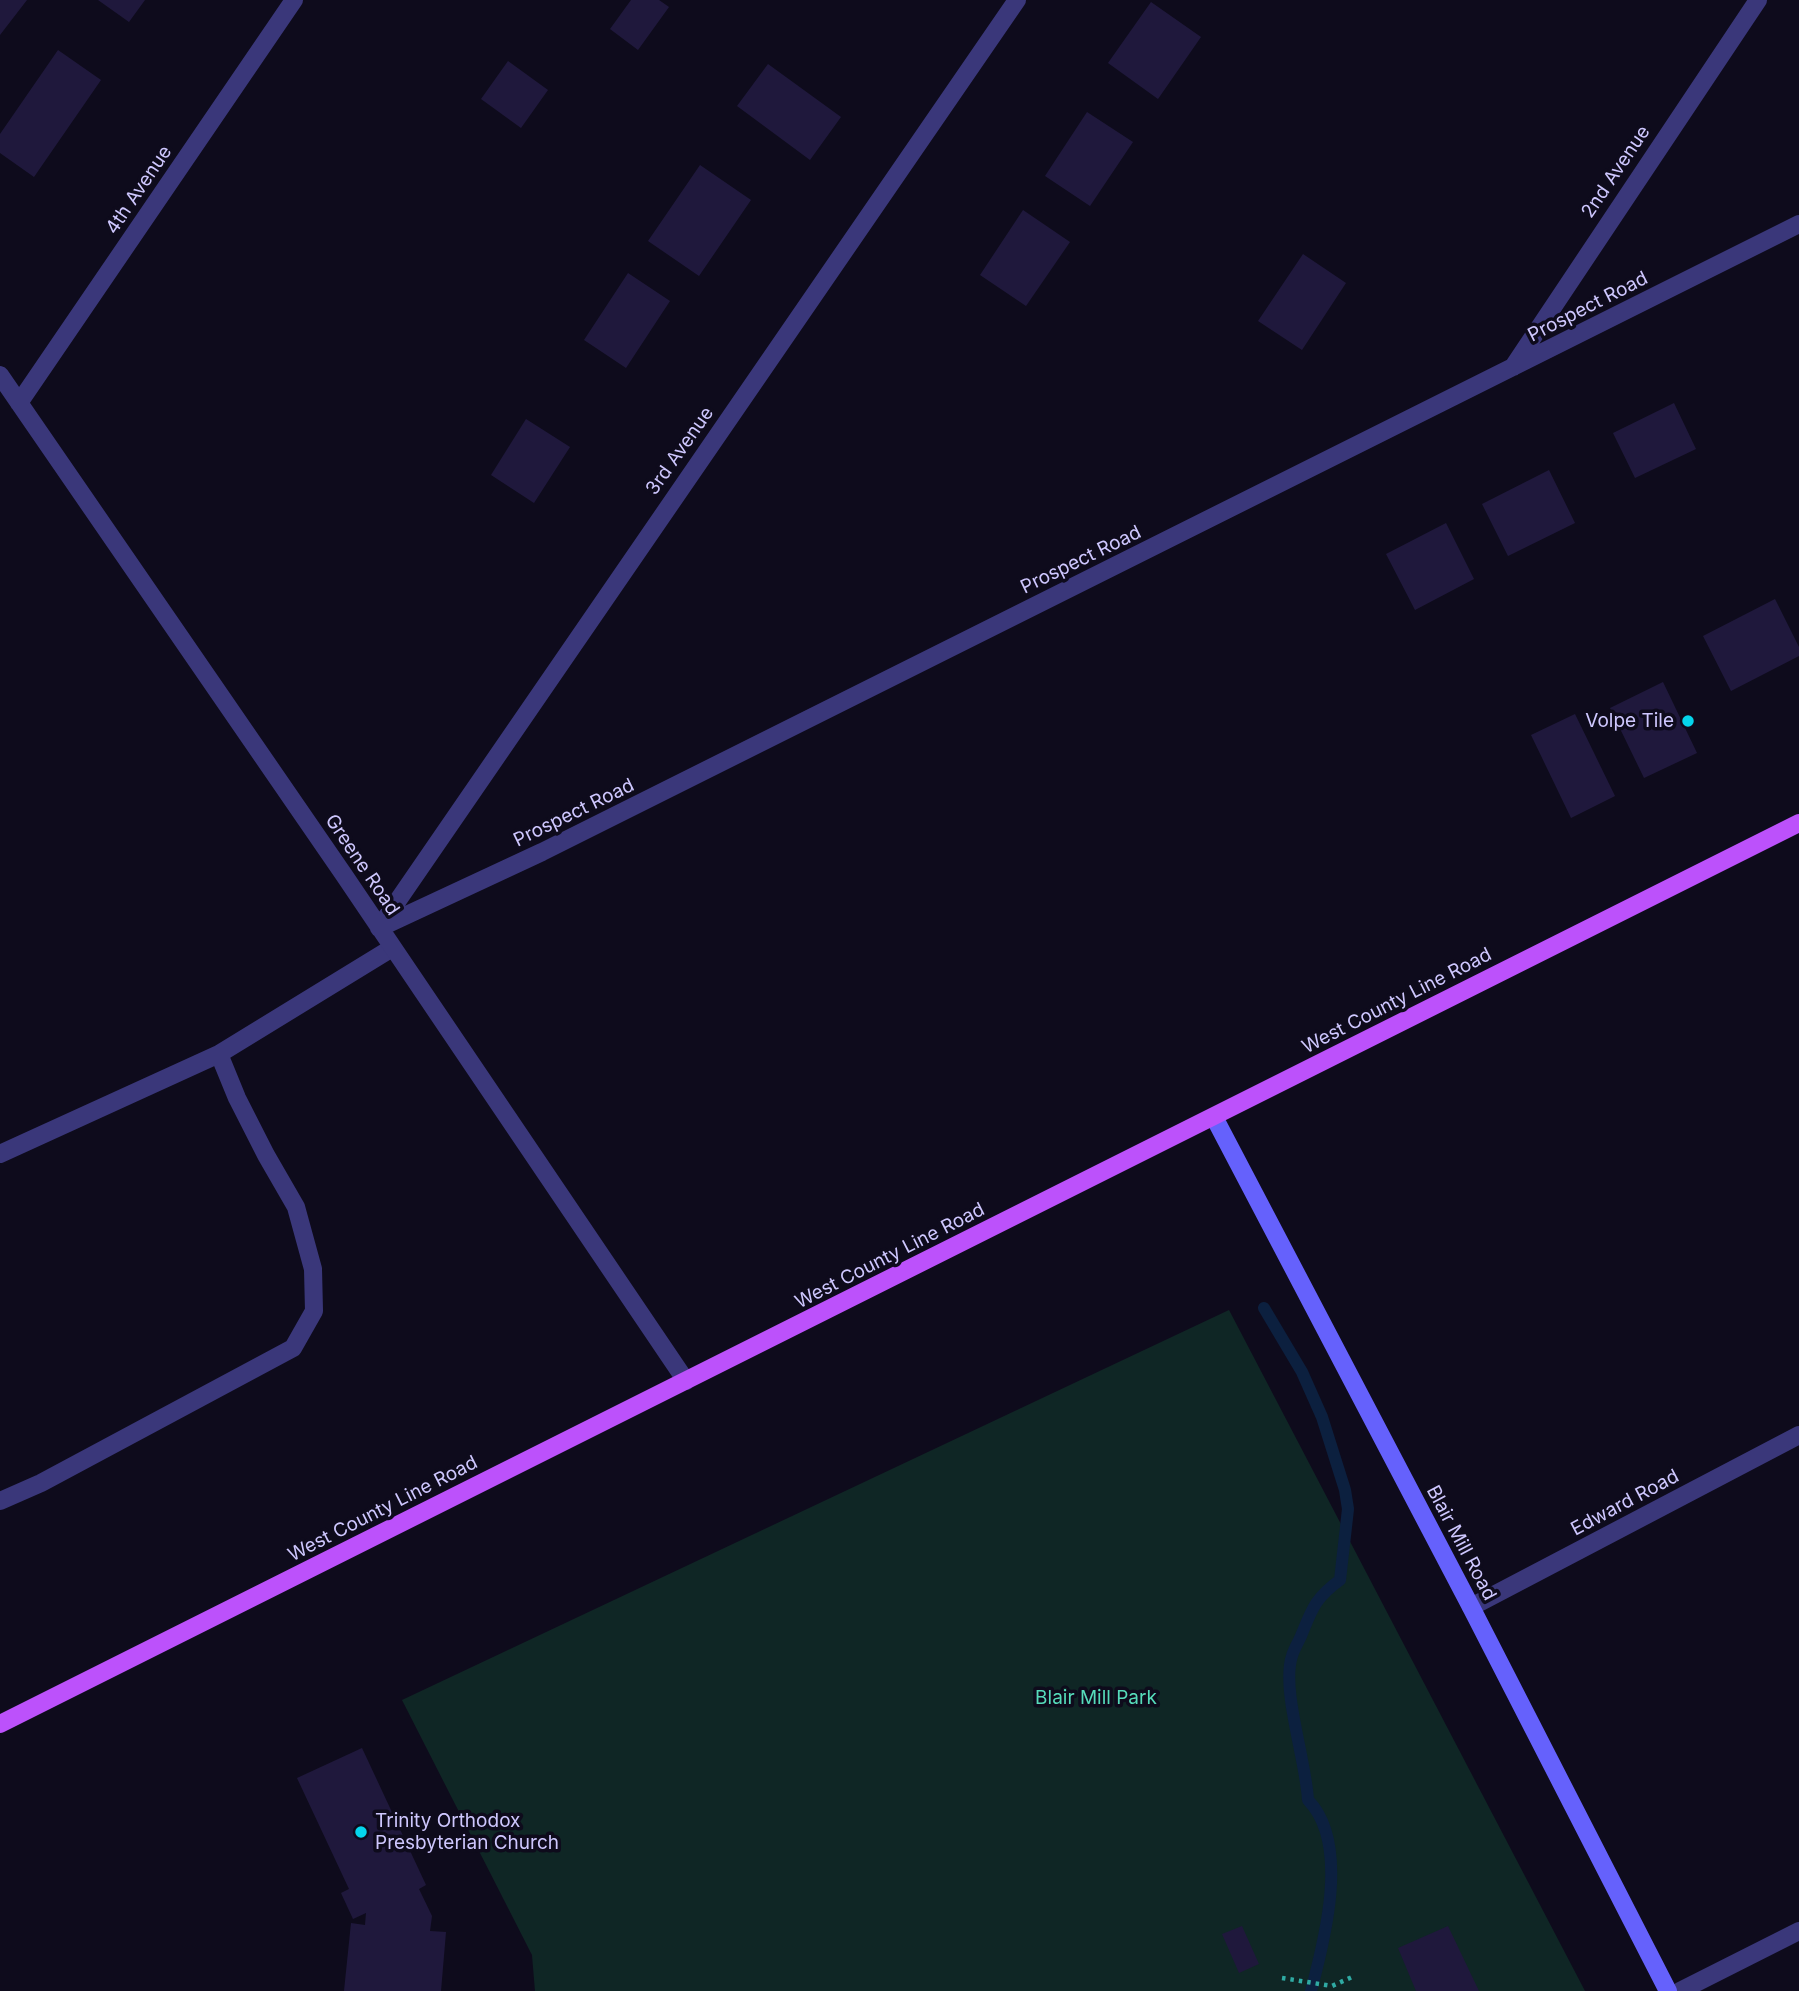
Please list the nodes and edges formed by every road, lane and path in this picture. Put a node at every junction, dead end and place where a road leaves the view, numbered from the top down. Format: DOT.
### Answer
graph roads {
  1 [pos="294,0"];
  2 [pos="1017,0"];
  3 [pos="1758,0"];
  4 [pos="1799,224"];
  5 [pos="1512,369"];
  6 [pos="0,375"];
  7 [pos="19,403"];
  8 [pos="1799,823"];
  9 [pos="379,928"];
  10 [pos="392,947"];
  11 [pos="219,1054"];
  12 [pos="1214,1117"];
  13 [pos="0,1154"];
  14 [pos="686,1381"];
  15 [pos="1799,1435"];
  16 [pos="0,1502"];
  17 [pos="1471,1607"];
  18 [pos="2,1720"];
  19 [pos="1799,1931"];
  20 [pos="1352,1977"];
  21 [pos="1282,1978"];
  22 [pos="1668,1991"];
  23 [pos="1680,1991"];
  1 -- 7 [label="street, 4th Avenue"];
  2 -- 9 [label="street, 3rd Avenue"];
  3 -- 5 [label="street, 2nd Avenue"];
  4 -- 5 [label="street, Prospect Road"];
  5 -- 9 [label="street, Prospect Road"];
  6 -- 7 [label="street, Greene Road"];
  7 -- 9 [label="street, Greene Road"];
  8 -- 12 [label="main road, West County Line Road"];
  9 -- 10 [label="street, Greene Road"];
  10 -- 11 [label="street"];
  10 -- 14 [label="street, Greene Road"];
  11 -- 13 [label="street"];
  11 -- 16 [label="street"];
  12 -- 14 [label="main road, West County Line Road"];
  12 -- 17 [label="main road, Blair Mill Road"];
  14 -- 18 [label="main road, West County Line Road"];
  15 -- 17 [label="street, Edward Road"];
  17 -- 22 [label="main road, Blair Mill Road"];
  19 -- 23 [label="street"];
  20 -- 21 [label="path"];
}
